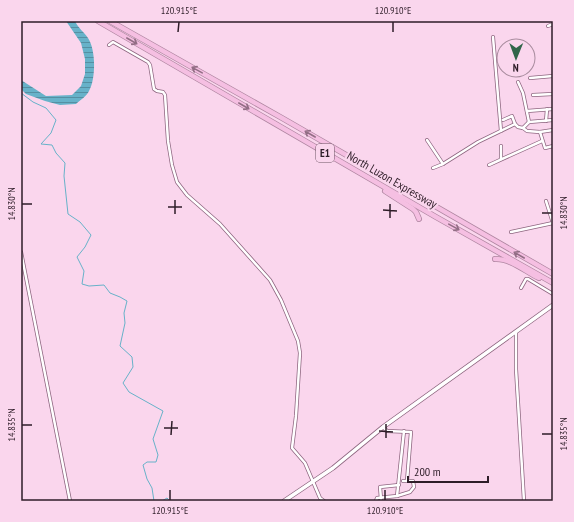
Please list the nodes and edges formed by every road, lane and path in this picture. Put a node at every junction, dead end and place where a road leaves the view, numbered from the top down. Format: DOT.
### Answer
graph roads {
  1 [pos="98,21"];
  2 [pos="110,21"];
  3 [pos="553,24"];
  4 [pos="548,26"];
  5 [pos="493,38"];
  6 [pos="109,44"];
  7 [pos="553,76"];
  8 [pos="536,77"];
  9 [pos="518,82"];
  10 [pos="553,94"];
  11 [pos="533,95"];
  12 [pos="547,109"];
  13 [pos="553,109"];
  14 [pos="527,110"];
  15 [pos="503,120"];
  16 [pos="546,120"];
  17 [pos="553,120"];
  18 [pos="529,122"];
  19 [pos="515,124"];
  20 [pos="523,128"];
  21 [pos="553,130"];
  22 [pos="501,131"];
  23 [pos="540,132"];
  24 [pos="427,140"];
  25 [pos="542,141"];
  26 [pos="501,146"];
  27 [pos="553,146"];
  28 [pos="501,159"];
  29 [pos="443,164"];
  30 [pos="347,165"];
  31 [pos="489,165"];
  32 [pos="433,168"];
  33 [pos="546,200"];
  34 [pos="419,219"];
  35 [pos="553,223"];
  36 [pos="511,232"];
  37 [pos="21,252"];
  38 [pos="495,259"];
  39 [pos="553,274"];
  40 [pos="553,284"];
  41 [pos="522,288"];
  42 [pos="553,294"];
  43 [pos="553,305"];
  44 [pos="516,333"];
  45 [pos="383,427"];
  46 [pos="404,431"];
  47 [pos="403,481"];
  48 [pos="407,481"];
  49 [pos="312,482"];
  50 [pos="398,486"];
  51 [pos="397,496"];
  52 [pos="380,499"];
  53 [pos="70,501"];
  54 [pos="284,501"];
  55 [pos="324,501"];
  56 [pos="376,501"];
  57 [pos="524,501"];
  1 -- 30 [label="highway, North Luzon Expressway / E1, one-way"];
  39 -- 2 [label="highway, North Luzon Expressway / E1, one-way"];
  3 -- 4 [label="street"];
  5 -- 22 [label="street"];
  6 -- 49 [label="street"];
  7 -- 8 [label="street"];
  9 -- 14 [label="street"];
  10 -- 11 [label="street"];
  12 -- 13 [label="street"];
  12 -- 14 [label="street"];
  12 -- 16 [label="street"];
  14 -- 18 [label="street"];
  15 -- 19 [label="street"];
  16 -- 17 [label="street"];
  16 -- 18 [label="street"];
  18 -- 20 [label="street"];
  19 -- 20 [label="street"];
  19 -- 22 [label="street"];
  20 -- 23 [label="street"];
  21 -- 23 [label="street"];
  22 -- 29 [label="street"];
  23 -- 25 [label="street"];
  24 -- 29 [label="street"];
  25 -- 27 [label="street"];
  25 -- 28 [label="street"];
  26 -- 28 [label="street"];
  28 -- 31 [label="street"];
  29 -- 32 [label="street"];
  30 -- 34 [label="highway"];
  30 -- 40 [label="highway, North Luzon Expressway / E1, one-way"];
  33 -- 35 [label="street"];
  35 -- 36 [label="street"];
  37 -- 53 [label="street"];
  38 -- 40 [label="highway"];
  41 -- 42 [label="street"];
  43 -- 44 [label="street"];
  44 -- 45 [label="street"];
  44 -- 57 [label="street"];
  45 -- 46 [label="street"];
  45 -- 49 [label="street"];
  46 -- 48 [label="street"];
  46 -- 50 [label="street"];
  47 -- 48 [label="street"];
  48 -- 51 [label="street"];
  49 -- 54 [label="street"];
  49 -- 55 [label="street"];
  50 -- 51 [label="street"];
  50 -- 52 [label="street"];
  51 -- 52 [label="street"];
  52 -- 56 [label="street"];
}
